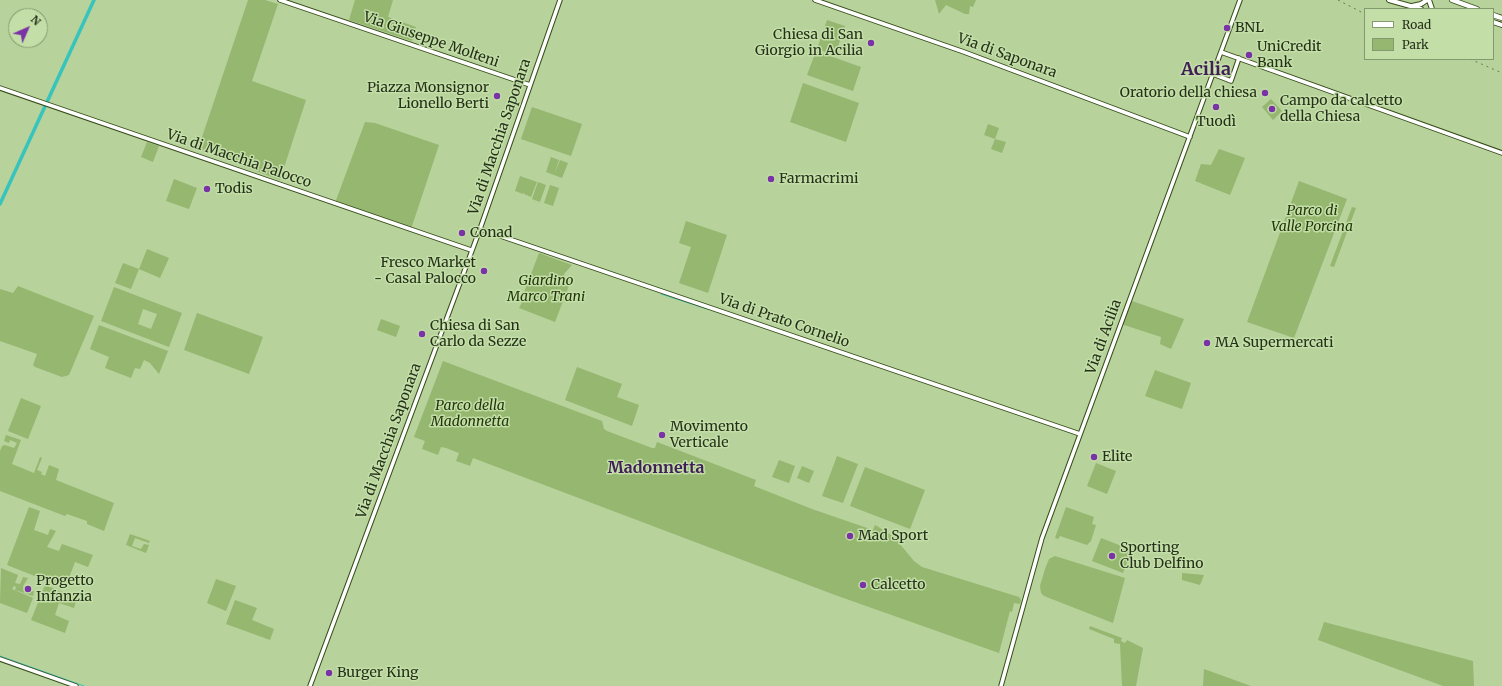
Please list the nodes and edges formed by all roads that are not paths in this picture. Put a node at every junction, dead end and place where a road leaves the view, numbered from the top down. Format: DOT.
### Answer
graph roads {
  1 [pos="280,0"];
  2 [pos="560,0"];
  3 [pos="815,0"];
  4 [pos="1240,0"];
  5 [pos="1389,0"];
  6 [pos="1428,0"];
  7 [pos="1452,0"];
  8 [pos="1410,6"];
  9 [pos="1417,8"];
  10 [pos="1474,8"];
  11 [pos="1221,52"];
  12 [pos="1239,58"];
  13 [pos="1213,74"];
  14 [pos="521,82"];
  15 [pos="530,85"];
  16 [pos="0,88"];
  17 [pos="527,93"];
  18 [pos="1190,137"];
  19 [pos="1502,153"];
  20 [pos="480,229"];
  21 [pos="471,250"];
  22 [pos="1080,434"];
  23 [pos="0,659"];
  24 [pos="76,686"];
  25 [pos="310,686"];
  26 [pos="1001,686"];
  1 -- 14 [label="street, Via Giuseppe Molteni"];
  2 -- 15 [label="street, Via di Macchia Saponara"];
  3 -- 18 [label="street, Via di Saponara"];
  4 -- 11 [label="street, Via di Acilia"];
  5 -- 8 [label="main road"];
  6 -- 8 [label="main road"];
  7 -- 10 [label="main road"];
  8 -- 9 [label="main road"];
  11 -- 12 [label="street"];
  11 -- 13 [label="street, Via di Acilia"];
  12 -- 13 [label="street"];
  12 -- 19 [label="street"];
  13 -- 18 [label="street, Via di Acilia"];
  14 -- 15 [label="street, Via Giuseppe Molteni"];
  14 -- 17 [label="street"];
  15 -- 17 [label="street, Via di Macchia Saponara"];
  16 -- 21 [label="street, Via di Macchia Palocco"];
  17 -- 20 [label="street, Via di Macchia Saponara"];
  18 -- 22 [label="street, Via di Acilia"];
  20 -- 21 [label="street, Via di Macchia Saponara"];
  20 -- 22 [label="street, Via di Prato Cornelio"];
  21 -- 25 [label="street, Via di Macchia Saponara"];
  22 -- 26 [label="street, Via di Acilia"];
  23 -- 24 [label="street"];
}
